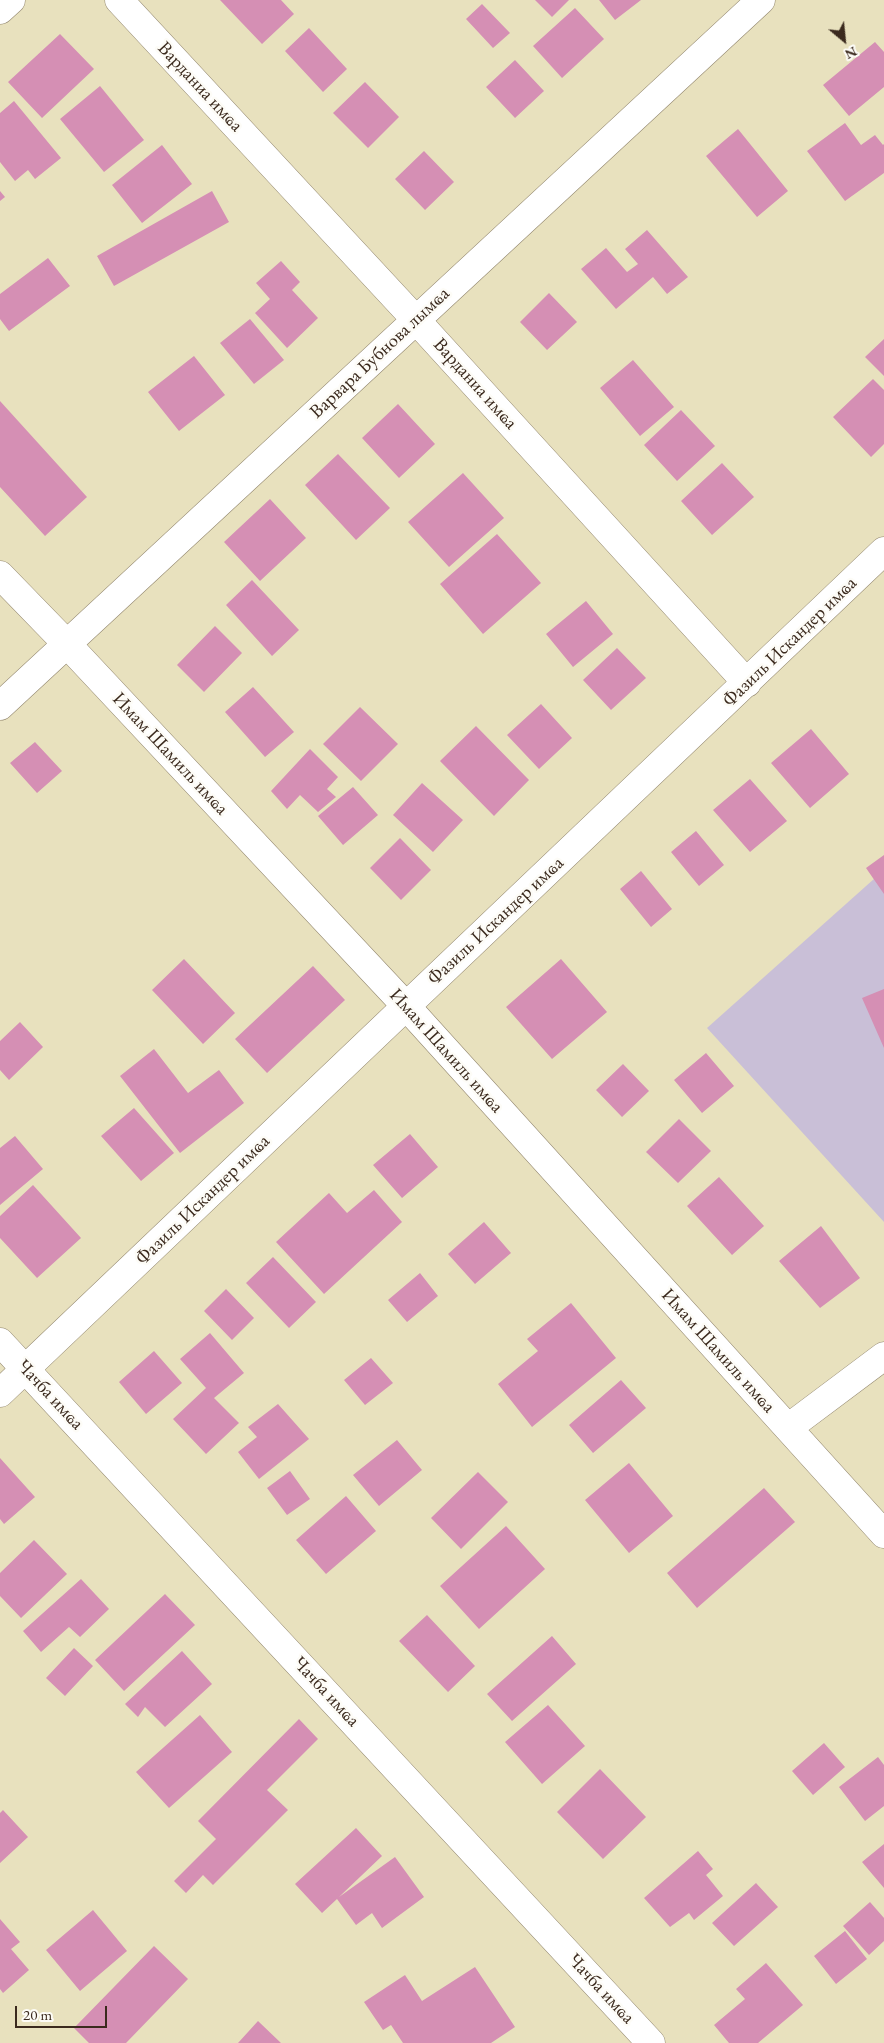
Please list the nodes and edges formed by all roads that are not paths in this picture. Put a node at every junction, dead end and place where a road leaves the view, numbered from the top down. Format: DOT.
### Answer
graph roads {
  1 [pos="11,0"];
  2 [pos="119,0"];
  3 [pos="761,0"];
  4 [pos="0,10"];
  5 [pos="416,320"];
  6 [pos="884,551"];
  7 [pos="0,575"];
  8 [pos="67,644"];
  9 [pos="747,683"];
  10 [pos="0,706"];
  11 [pos="406,1006"];
  12 [pos="0,1342"];
  13 [pos="884,1356"];
  14 [pos="26,1370"];
  15 [pos="0,1393"];
  16 [pos="788,1428"];
  17 [pos="884,1534"];
  18 [pos="651,2043"];
  1 -- 4 [label="street"];
  2 -- 5 [label="street, Варданиа имҩа"];
  3 -- 5 [label="street, Варвара Бубнова лымҩа"];
  5 -- 8 [label="street, Варвара Бубнова лымҩа"];
  5 -- 9 [label="street, Варданиа имҩа"];
  6 -- 9 [label="street, Фазиль Искандер имҩа"];
  7 -- 8 [label="street, Имам Шамиль имҩа"];
  8 -- 10 [label="street, Варвара Бубнова лымҩа"];
  8 -- 11 [label="street, Имам Шамиль имҩа"];
  9 -- 11 [label="street, Фазиль Искандер имҩа"];
  11 -- 14 [label="street, Фазиль Искандер имҩа"];
  11 -- 16 [label="street, Имам Шамиль имҩа"];
  12 -- 14 [label="street, Чачба имҩа"];
  13 -- 16 [label="street"];
  14 -- 15 [label="street, Фазиль Искандер имҩа"];
  14 -- 18 [label="street, Чачба имҩа"];
  16 -- 17 [label="street, Имам Шамиль имҩа"];
}
